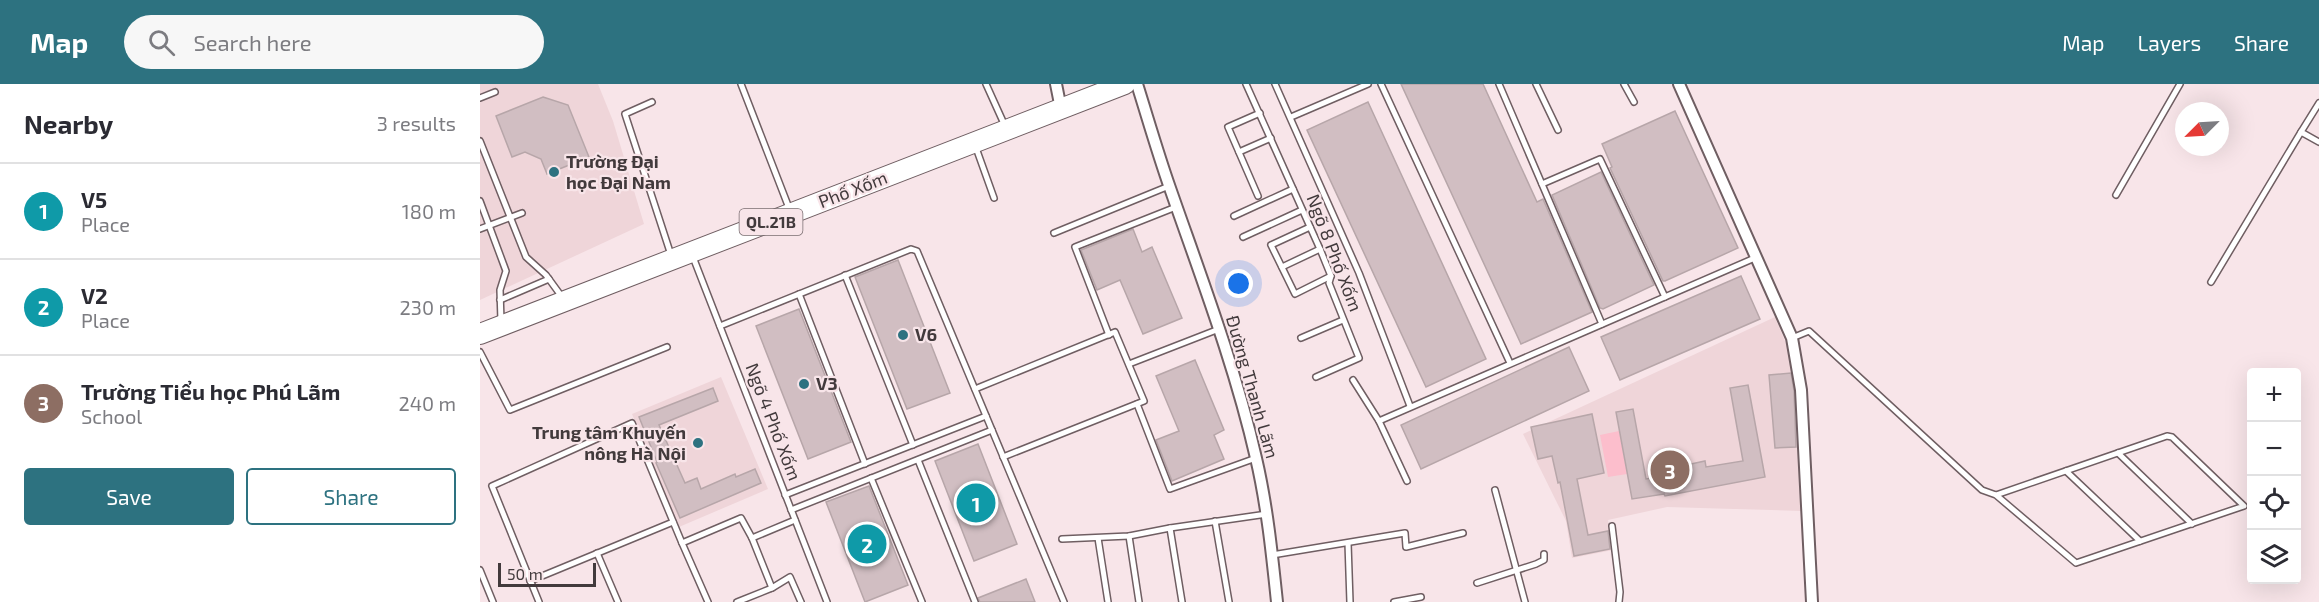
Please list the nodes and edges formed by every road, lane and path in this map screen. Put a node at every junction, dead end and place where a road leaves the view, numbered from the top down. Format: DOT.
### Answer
graph roads {
  1 [pos="741,84"];
  2 [pos="987,84"];
  3 [pos="1056,84"];
  4 [pos="1125,84"];
  5 [pos="1137,84"];
  6 [pos="1246,84"];
  7 [pos="1275,84"];
  8 [pos="1368,84"];
  9 [pos="1381,84"];
  10 [pos="1499,84"];
  11 [pos="1536,84"];
  12 [pos="1624,84"];
  13 [pos="1679,84"];
  14 [pos="2180,84"];
  15 [pos="495,92"];
  16 [pos="480,98"];
  17 [pos="652,102"];
  18 [pos="1634,102"];
  19 [pos="2319,103"];
  20 [pos="1061,109"];
  21 [pos="1260,113"];
  22 [pos="1291,117"];
  23 [pos="1558,130"];
  24 [pos="1007,131"];
  25 [pos="2301,132"];
  26 [pos="1271,138"];
  27 [pos="480,141"];
  28 [pos="2319,142"];
  29 [pos="974,143"];
  30 [pos="1239,152"];
  31 [pos="1542,184"];
  32 [pos="1169,186"];
  33 [pos="1293,189"];
  34 [pos="2116,195"];
  35 [pos="1258,196"];
  36 [pos="994,198"];
  37 [pos="480,201"];
  38 [pos="1176,207"];
  39 [pos="1302,210"];
  40 [pos="522,213"];
  41 [pos="792,214"];
  42 [pos="1234,216"];
  43 [pos="510,218"];
  44 [pos="489,226"];
  45 [pos="1310,227"];
  46 [pos="480,229"];
  47 [pos="1054,233"];
  48 [pos="1243,237"];
  49 [pos="1320,249"];
  50 [pos="682,256"];
  51 [pos="1757,257"];
  52 [pos="1282,267"];
  53 [pos="845,275"];
  54 [pos="1331,276"];
  55 [pos="549,279"];
  56 [pos="2211,282"];
  57 [pos="799,294"];
  58 [pos="1665,297"];
  59 [pos="501,300"];
  60 [pos="564,301"];
  61 [pos="1343,320"];
  62 [pos="1602,324"];
  63 [pos="501,325"];
  64 [pos="720,326"];
  65 [pos="1219,329"];
  66 [pos="480,334"];
  67 [pos="1109,335"];
  68 [pos="1301,339"];
  69 [pos="1788,339"];
  70 [pos="667,347"];
  71 [pos="480,352"];
  72 [pos="1510,363"];
  73 [pos="1129,364"];
  74 [pos="1316,377"];
  75 [pos="1353,380"];
  76 [pos="975,389"];
  77 [pos="1137,404"];
  78 [pos="1410,406"];
  79 [pos="986,416"];
  80 [pos="1379,421"];
  81 [pos="992,430"];
  82 [pos="913,445"];
  83 [pos="2118,453"];
  84 [pos="1003,457"];
  85 [pos="1256,458"];
  86 [pos="918,460"];
  87 [pos="865,464"];
  88 [pos="2066,471"];
  89 [pos="871,478"];
  90 [pos="1407,480"];
  91 [pos="1495,490"];
  92 [pos="786,495"];
  93 [pos="1996,495"];
  94 [pos="791,510"];
  95 [pos="1267,514"];
  96 [pos="795,520"];
  97 [pos="1215,521"];
  98 [pos="673,522"];
  99 [pos="2192,524"];
  100 [pos="1612,526"];
  101 [pos="1170,528"];
  102 [pos="1463,533"];
  103 [pos="1129,536"];
  104 [pos="752,538"];
  105 [pos="1098,538"];
  106 [pos="1062,539"];
  107 [pos="2140,541"];
  108 [pos="682,543"];
  109 [pos="1348,543"];
  110 [pos="597,553"];
  111 [pos="1544,554"];
  112 [pos="1272,555"];
  113 [pos="480,570"];
  114 [pos="1516,572"];
  115 [pos="530,581"];
  116 [pos="1477,583"];
  117 [pos="772,588"];
  118 [pos="1421,597"];
  119 [pos="494,602"];
  120 [pos="539,602"];
  121 [pos="618,602"];
  122 [pos="708,602"];
  123 [pos="737,602"];
  124 [pos="801,602"];
  125 [pos="827,602"];
  126 [pos="922,602"];
  127 [pos="975,602"];
  128 [pos="1064,602"];
  129 [pos="1108,602"];
  130 [pos="1139,602"];
  131 [pos="1182,602"];
  132 [pos="1229,602"];
  133 [pos="1277,602"];
  134 [pos="1350,602"];
  135 [pos="1394,602"];
  136 [pos="1525,602"];
  137 [pos="1619,602"];
  138 [pos="1812,602"];
  1 -- 41 [label="lane"];
  2 -- 24 [label="lane"];
  3 -- 20 [label="street"];
  4 -- 20 [label="highway, Phố Xốm / QL.21B"];
  5 -- 32 [label="street, Đường Thanh Lãm"];
  6 -- 21 [label="lane, Ngõ 8 Phố Xốm"];
  7 -- 22 [label="lane"];
  8 -- 22 [label="lane"];
  9 -- 72 [label="lane"];
  10 -- 31 [label="lane"];
  11 -- 23 [label="lane"];
  12 -- 18 [label="lane"];
  13 -- 51 [label="street"];
  14 -- 34 [label="lane"];
  15 -- 16 [label="lane"];
  17 -- 50 [label="lane, Ngõ 4 Phố Xốm"];
  19 -- 25 [label="lane"];
  20 -- 24 [label="highway, Phố Xốm / QL.21B"];
  21 -- 26 [label="lane, Ngõ 8 Phố Xốm"];
  21 -- 30 [label="lane"];
  22 -- 78 [label="lane"];
  24 -- 29 [label="highway, Phố Xốm / QL.21B"];
  25 -- 28 [label="lane"];
  25 -- 56 [label="lane"];
  26 -- 30 [label="lane"];
  26 -- 33 [label="lane, Ngõ 8 Phố Xốm"];
  27 -- 43 [label="lane"];
  29 -- 36 [label="lane"];
  29 -- 41 [label="highway, Phố Xốm / QL.21B"];
  30 -- 35 [label="lane"];
  31 -- 58 [label="lane"];
  31 -- 62 [label="lane"];
  32 -- 38 [label="street, Đường Thanh Lãm"];
  32 -- 47 [label="lane"];
  33 -- 39 [label="lane, Ngõ 8 Phố Xốm"];
  33 -- 42 [label="lane"];
  37 -- 44 [label="lane"];
  38 -- 65 [label="street, Đường Thanh Lãm"];
  38 -- 67 [label="lane"];
  39 -- 45 [label="lane, Ngõ 8 Phố Xốm"];
  39 -- 48 [label="lane"];
  40 -- 43 [label="lane"];
  41 -- 50 [label="highway, Phố Xốm / QL.21B"];
  43 -- 44 [label="lane"];
  43 -- 55 [label="lane"];
  44 -- 46 [label="lane"];
  44 -- 59 [label="lane"];
  45 -- 49 [label="lane, Ngõ 8 Phố Xốm"];
  45 -- 52 [label="lane"];
  49 -- 52 [label="lane"];
  49 -- 54 [label="lane, Ngõ 8 Phố Xốm"];
  50 -- 60 [label="highway, Phố Xốm / QL.21B"];
  50 -- 64 [label="lane, Ngõ 4 Phố Xốm"];
  51 -- 58 [label="lane"];
  51 -- 69 [label="street"];
  52 -- 54 [label="lane"];
  53 -- 57 [label="lane"];
  53 -- 76 [label="lane"];
  53 -- 82 [label="lane"];
  54 -- 61 [label="lane, Ngõ 8 Phố Xốm"];
  55 -- 59 [label="lane"];
  55 -- 60 [label="lane"];
  57 -- 64 [label="lane"];
  57 -- 87 [label="lane"];
  58 -- 62 [label="lane"];
  59 -- 63 [label="lane"];
  60 -- 63 [label="highway, Phố Xốm / QL.21B"];
  61 -- 68 [label="lane"];
  61 -- 74 [label="lane, Ngõ 8 Phố Xốm"];
  62 -- 72 [label="lane"];
  63 -- 66 [label="highway, Phố Xốm / QL.21B"];
  64 -- 92 [label="lane, Ngõ 4 Phố Xốm"];
  65 -- 73 [label="lane"];
  65 -- 85 [label="street, Đường Thanh Lãm"];
  67 -- 73 [label="lane"];
  67 -- 76 [label="lane"];
  69 -- 93 [label="lane"];
  69 -- 138 [label="street"];
  70 -- 71 [label="lane"];
  72 -- 78 [label="lane"];
  73 -- 77 [label="lane"];
  75 -- 80 [label="lane"];
  76 -- 79 [label="lane"];
  77 -- 84 [label="lane"];
  77 -- 85 [label="lane"];
  78 -- 80 [label="lane"];
  79 -- 81 [label="lane"];
  79 -- 82 [label="lane"];
  80 -- 90 [label="lane"];
  81 -- 84 [label="lane"];
  81 -- 86 [label="lane"];
  82 -- 87 [label="lane"];
  83 -- 88 [label="lane"];
  83 -- 99 [label="lane"];
  83 -- 99 [label="lane"];
  84 -- 128 [label="lane"];
  85 -- 95 [label="street, Đường Thanh Lãm"];
  86 -- 89 [label="lane"];
  86 -- 127 [label="lane"];
  87 -- 92 [label="lane"];
  88 -- 93 [label="lane"];
  88 -- 107 [label="lane"];
  89 -- 94 [label="lane"];
  89 -- 126 [label="lane"];
  91 -- 114 [label="lane"];
  92 -- 94 [label="lane, Ngõ 4 Phố Xốm"];
  93 -- 107 [label="lane"];
  94 -- 96 [label="lane, Ngõ 4 Phố Xốm"];
  95 -- 97 [label="lane"];
  95 -- 112 [label="street, Đường Thanh Lãm"];
  96 -- 104 [label="lane"];
  96 -- 125 [label="lane, Ngõ 4 Phố Xốm"];
  97 -- 101 [label="lane"];
  97 -- 132 [label="lane"];
  98 -- 108 [label="lane"];
  98 -- 110 [label="lane"];
  98 -- 115 [label="lane"];
  99 -- 107 [label="lane"];
  100 -- 137 [label="lane"];
  101 -- 103 [label="lane"];
  101 -- 131 [label="lane"];
  102 -- 109 [label="lane"];
  103 -- 105 [label="lane"];
  103 -- 130 [label="lane"];
  104 -- 108 [label="lane"];
  104 -- 117 [label="lane"];
  105 -- 106 [label="lane"];
  105 -- 129 [label="lane"];
  108 -- 122 [label="lane"];
  109 -- 112 [label="lane"];
  109 -- 134 [label="lane"];
  110 -- 115 [label="lane"];
  110 -- 121 [label="lane"];
  111 -- 114 [label="lane"];
  112 -- 133 [label="street, Đường Thanh Lãm"];
  113 -- 119 [label="lane"];
  114 -- 116 [label="lane"];
  114 -- 136 [label="lane"];
  115 -- 120 [label="lane"];
  117 -- 123 [label="lane"];
  117 -- 124 [label="lane"];
  118 -- 135 [label="lane"];
}
